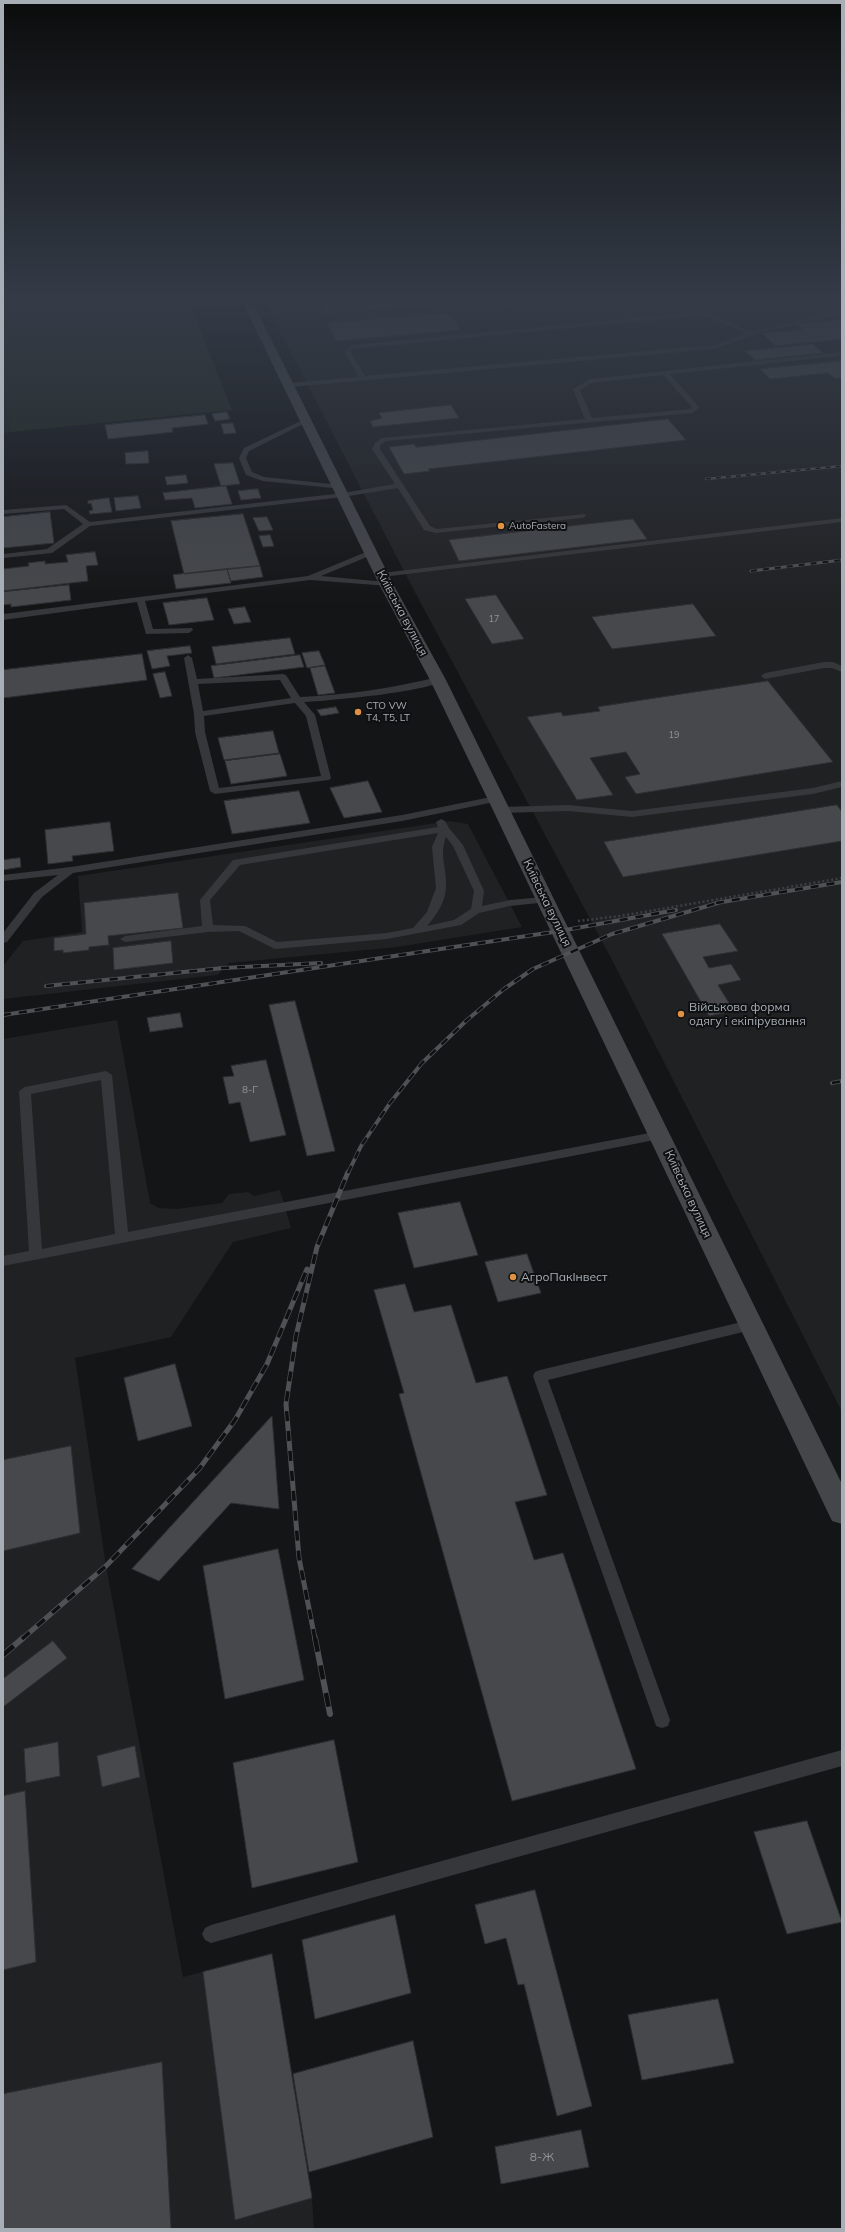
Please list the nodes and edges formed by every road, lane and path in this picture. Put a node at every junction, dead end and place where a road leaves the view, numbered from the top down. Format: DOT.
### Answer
graph roads {
  1 [pos="298,401"];
  2 [pos="581,401"];
  3 [pos="691,401"];
  4 [pos="307,420"];
  5 [pos="590,420"];
  6 [pos="399,486"];
  7 [pos="341,491"];
  8 [pos="3,512"];
  9 [pos="582,516"];
  10 [pos="842,520"];
  11 [pos="88,524"];
  12 [pos="371,552"];
  13 [pos="3,556"];
  14 [pos="310,578"];
  15 [pos="384,579"];
  16 [pos="141,600"];
  17 [pos="3,617"];
  18 [pos="189,630"];
  19 [pos="188,658"];
  20 [pos="842,670"];
  21 [pos="765,676"];
  22 [pos="438,680"];
  23 [pos="192,682"];
  24 [pos="297,700"];
  25 [pos="199,714"];
  26 [pos="842,784"];
  27 [pos="499,804"];
  28 [pos="440,810"];
  29 [pos="444,829"];
  30 [pos="71,870"];
  31 [pos="3,878"];
  32 [pos="842,878"];
  33 [pos="544,900"];
  34 [pos="476,912"];
  35 [pos="556,924"];
  36 [pos="208,929"];
  37 [pos="416,931"];
  38 [pos="125,939"];
  39 [pos="3,940"];
  40 [pos="660,1135"];
  41 [pos="122,1238"];
  42 [pos="36,1255"];
  43 [pos="3,1261"];
  44 [pos="750,1325"];
  45 [pos="842,1512"];
  46 [pos="662,1720"];
  47 [pos="842,1758"];
  48 [pos="211,1934"];
  1 -- 4 [label="main road, Київська вулиця"];
  2 -- 5 [label="lane"];
  3 -- 5 [label="lane"];
  4 -- 7 [label="main road, Київська вулиця"];
  4 -- 7 [label="lane"];
  5 -- 6 [label="lane"];
  6 -- 7 [label="lane"];
  6 -- 9 [label="lane"];
  7 -- 11 [label="lane"];
  7 -- 12 [label="main road, Київська вулиця"];
  8 -- 11 [label="lane"];
  10 -- 15 [label="lane"];
  11 -- 13 [label="lane"];
  12 -- 14 [label="lane"];
  12 -- 15 [label="main road, Київська вулиця"];
  14 -- 15 [label="lane"];
  14 -- 16 [label="lane"];
  15 -- 22 [label="main road, Київська вулиця"];
  16 -- 17 [label="lane"];
  16 -- 18 [label="lane"];
  19 -- 23 [label="lane"];
  20 -- 21 [label="lane"];
  22 -- 24 [label="lane"];
  22 -- 27 [label="main road, Київська вулиця"];
  23 -- 24 [label="lane"];
  23 -- 25 [label="lane"];
  24 -- 25 [label="lane"];
  24 -- 25 [label="lane"];
  26 -- 27 [label="lane"];
  27 -- 28 [label="lane"];
  27 -- 33 [label="main road, Київська вулиця"];
  28 -- 29 [label="lane"];
  28 -- 30 [label="lane"];
  29 -- 34 [label="lane"];
  29 -- 36 [label="lane"];
  29 -- 37 [label="lane"];
  30 -- 31 [label="lane"];
  30 -- 39 [label="lane"];
  32 -- 35 [label="path"];
  33 -- 34 [label="lane"];
  33 -- 35 [label="main road, Київська вулиця"];
  34 -- 37 [label="lane"];
  35 -- 40 [label="main road, Київська вулиця"];
  36 -- 37 [label="lane"];
  36 -- 38 [label="lane"];
  40 -- 41 [label="lane"];
  40 -- 44 [label="main road, Київська вулиця"];
  41 -- 42 [label="lane"];
  41 -- 42 [label="lane"];
  42 -- 43 [label="lane"];
  44 -- 45 [label="main road, Київська вулиця"];
  44 -- 46 [label="lane"];
  47 -- 48 [label="lane"];
}
